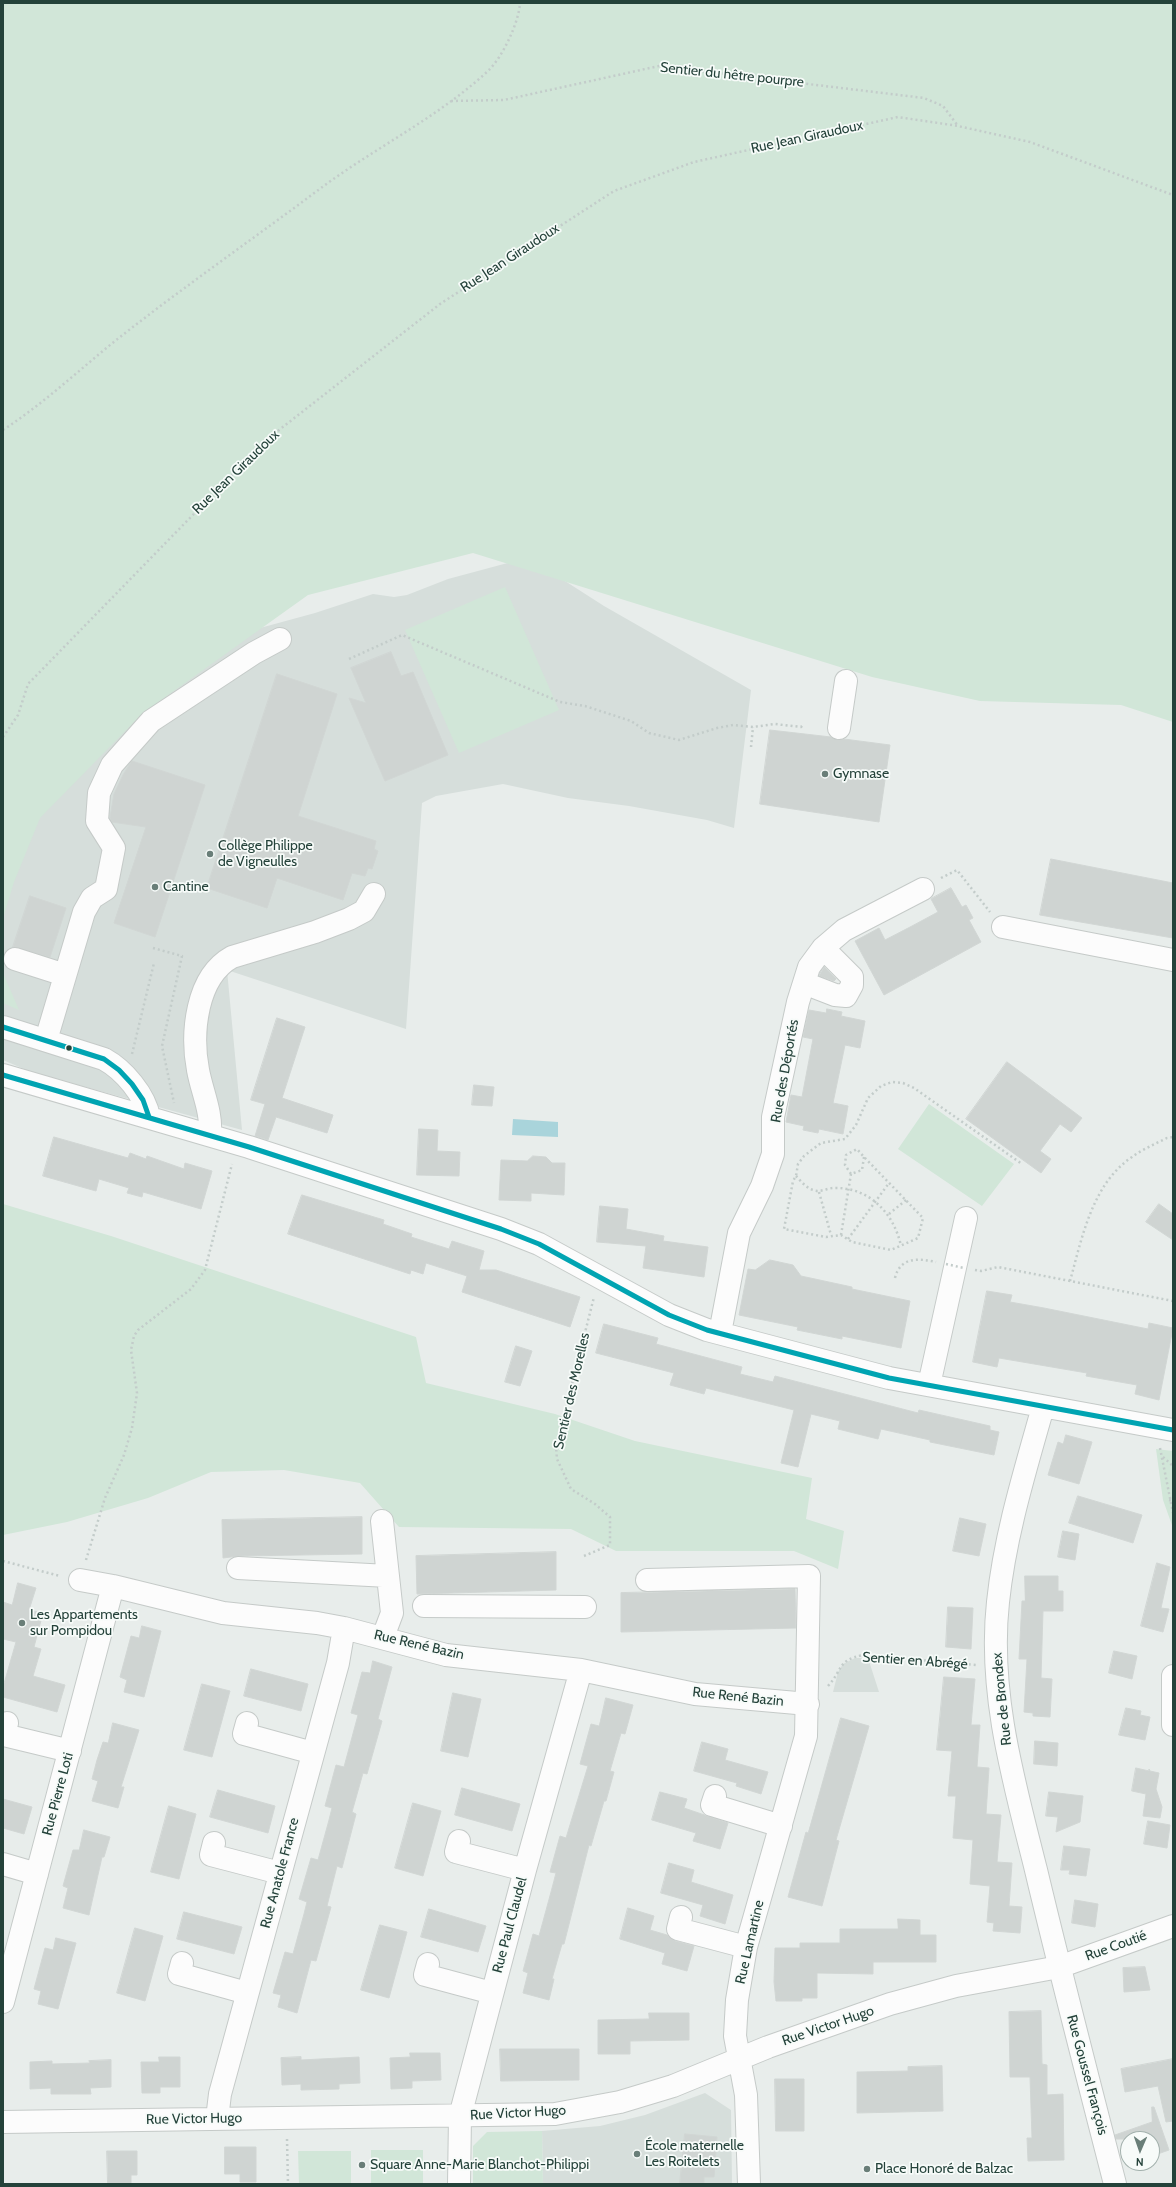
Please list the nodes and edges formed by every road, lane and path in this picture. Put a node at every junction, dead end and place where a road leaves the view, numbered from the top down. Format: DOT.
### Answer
graph roads {
  1 [pos="520,3"];
  2 [pos="450,101"];
  3 [pos="958,126"];
  4 [pos="1173,195"];
  5 [pos="3,430"];
  6 [pos="280,639"];
  7 [pos="349,659"];
  8 [pos="846,681"];
  9 [pos="804,724"];
  10 [pos="753,727"];
  11 [pos="840,728"];
  12 [pos="3,736"];
  13 [pos="751,746"];
  14 [pos="923,888"];
  15 [pos="374,894"];
  16 [pos="1003,927"];
  17 [pos="153,948"];
  18 [pos="823,948"];
  19 [pos="15,959"];
  20 [pos="1173,960"];
  21 [pos="154,963"];
  22 [pos="65,975"];
  23 [pos="804,983"];
  24 [pos="3,1027"];
  25 [pos="46,1040"];
  26 [pos="121,1071"];
  27 [pos="3,1075"];
  28 [pos="149,1118"];
  29 [pos="175,1125"];
  30 [pos="210,1135"];
  31 [pos="1173,1137"];
  32 [pos="864,1157"];
  33 [pos="232,1164"];
  34 [pos="1022,1164"];
  35 [pos="851,1174"];
  36 [pos="796,1176"];
  37 [pos="889,1182"];
  38 [pos="849,1189"];
  39 [pos="819,1192"];
  40 [pos="906,1200"];
  41 [pos="875,1201"];
  42 [pos="889,1214"];
  43 [pos="966,1218"];
  44 [pos="830,1235"];
  45 [pos="841,1235"];
  46 [pos="848,1239"];
  47 [pos="901,1246"];
  48 [pos="894,1278"];
  49 [pos="1070,1281"];
  50 [pos="1173,1301"];
  51 [pos="591,1306"];
  52 [pos="720,1333"];
  53 [pos="929,1385"];
  54 [pos="1043,1407"];
  55 [pos="1163,1429"];
  56 [pos="1162,1457"];
  57 [pos="1173,1466"];
  58 [pos="1169,1500"];
  59 [pos="1173,1501"];
  60 [pos="1173,1513"];
  61 [pos="382,1521"];
  62 [pos="584,1556"];
  63 [pos="3,1561"];
  64 [pos="238,1568"];
  65 [pos="388,1576"];
  66 [pos="80,1580"];
  67 [pos="647,1580"];
  68 [pos="113,1586"];
  69 [pos="424,1606"];
  70 [pos="585,1607"];
  71 [pos="344,1628"];
  72 [pos="383,1637"];
  73 [pos="996,1666"];
  74 [pos="581,1670"];
  75 [pos="1173,1676"];
  76 [pos="808,1704"];
  77 [pos="7,1723"];
  78 [pos="247,1723"];
  79 [pos="1173,1725"];
  80 [pos="70,1751"];
  81 [pos="313,1752"];
  82 [pos="715,1796"];
  83 [pos="781,1826"];
  84 [pos="459,1841"];
  85 [pos="214,1843"];
  86 [pos="3,1864"];
  87 [pos="525,1870"];
  88 [pos="280,1873"];
  89 [pos="37,1874"];
  90 [pos="681,1917"];
  91 [pos="1173,1926"];
  92 [pos="746,1947"];
  93 [pos="182,1963"];
  94 [pos="428,1964"];
  95 [pos="1059,1967"];
  96 [pos="247,1993"];
  97 [pos="492,1993"];
  98 [pos="3,1999"];
  99 [pos="740,2058"];
  100 [pos="460,2116"];
  101 [pos="286,2118"];
  102 [pos="218,2119"];
  103 [pos="3,2122"];
  104 [pos="288,2184"];
  105 [pos="459,2184"];
  106 [pos="749,2184"];
  107 [pos="1115,2184"];
  1 -- 2 [label="path"];
  2 -- 3 [label="path, Sentier du hêtre pourpre"];
  2 -- 5 [label="path"];
  3 -- 4 [label="path, Rue Jean Giraudoux"];
  3 -- 12 [label="path, Rue Jean Giraudoux"];
  6 -- 22 [label="street"];
  7 -- 10 [label="path"];
  8 -- 11 [label="street"];
  9 -- 10 [label="path"];
  10 -- 13 [label="path"];
  14 -- 16 [label="path"];
  14 -- 18 [label="street, Rue des Déportés"];
  15 -- 30 [label="street"];
  16 -- 20 [label="street"];
  17 -- 29 [label="path"];
  18 -- 23 [label="street, Rue des Déportés"];
  18 -- 23 [label="street"];
  19 -- 22 [label="street"];
  21 -- 26 [label="path"];
  22 -- 25 [label="street"];
  23 -- 52 [label="street, Rue des Déportés"];
  24 -- 25 [label="street"];
  25 -- 26 [label="street"];
  26 -- 28 [label="street"];
  27 -- 28 [label="street"];
  28 -- 29 [label="street"];
  29 -- 30 [label="street"];
  30 -- 52 [label="street"];
  31 -- 49 [label="path"];
  32 -- 35 [label="path"];
  32 -- 35 [label="path"];
  32 -- 37 [label="path"];
  33 -- 66 [label="path"];
  34 -- 36 [label="path"];
  35 -- 38 [label="path"];
  36 -- 39 [label="path"];
  36 -- 44 [label="path"];
  37 -- 40 [label="path"];
  37 -- 41 [label="path"];
  38 -- 39 [label="path"];
  38 -- 41 [label="path"];
  38 -- 45 [label="path"];
  39 -- 44 [label="path"];
  40 -- 42 [label="path"];
  40 -- 47 [label="path"];
  41 -- 42 [label="path"];
  41 -- 46 [label="path"];
  42 -- 47 [label="path"];
  43 -- 53 [label="street"];
  44 -- 45 [label="path"];
  45 -- 46 [label="path"];
  46 -- 47 [label="path"];
  48 -- 49 [label="path, bridge"];
  49 -- 50 [label="path"];
  51 -- 62 [label="path, Sentier des Morelles"];
  52 -- 53 [label="street"];
  53 -- 54 [label="street"];
  54 -- 55 [label="street"];
  54 -- 73 [label="street, Rue de Brondex"];
  55 -- 56 [label="path"];
  56 -- 57 [label="path"];
  56 -- 58 [label="path"];
  58 -- 59 [label="path"];
  58 -- 60 [label="path"];
  61 -- 65 [label="street"];
  63 -- 66 [label="path"];
  64 -- 65 [label="street"];
  65 -- 72 [label="street"];
  66 -- 68 [label="street, Rue René Bazin"];
  67 -- 76 [label="street, Rue Lamartine"];
  68 -- 71 [label="street, Rue René Bazin"];
  68 -- 80 [label="street, Rue Pierre Loti"];
  69 -- 70 [label="street"];
  71 -- 72 [label="street, Rue René Bazin"];
  71 -- 81 [label="street, Rue Anatole France"];
  72 -- 74 [label="street, Rue René Bazin"];
  73 -- 76 [label="path, Sentier en Abrégé"];
  73 -- 95 [label="street, Rue de Brondex"];
  74 -- 76 [label="street, Rue René Bazin"];
  74 -- 87 [label="street, Rue Paul Claudel"];
  75 -- 79 [label="street"];
  76 -- 83 [label="street, Rue Lamartine"];
  77 -- 80 [label="street"];
  78 -- 81 [label="street"];
  80 -- 89 [label="street, Rue Pierre Loti"];
  81 -- 88 [label="street, Rue Anatole France"];
  82 -- 83 [label="street"];
  83 -- 92 [label="street, Rue Lamartine"];
  84 -- 87 [label="street"];
  85 -- 88 [label="street"];
  86 -- 89 [label="street"];
  87 -- 97 [label="street, Rue Paul Claudel"];
  88 -- 96 [label="street, Rue Anatole France"];
  89 -- 98 [label="street, Rue Pierre Loti"];
  90 -- 92 [label="street"];
  91 -- 95 [label="street, Rue Coutié"];
  92 -- 99 [label="street, Rue Lamartine"];
  93 -- 96 [label="street"];
  94 -- 97 [label="street"];
  95 -- 99 [label="street, Rue Victor Hugo"];
  95 -- 107 [label="street, Rue Goussel François"];
  96 -- 102 [label="street, Rue Anatole France"];
  97 -- 100 [label="street, Rue Paul Claudel"];
  99 -- 100 [label="street, Rue Victor Hugo"];
  99 -- 106 [label="street, Rue Lamartine"];
  100 -- 101 [label="street, Rue Victor Hugo"];
  100 -- 105 [label="street, Rue Paul Claudel"];
  101 -- 102 [label="street, Rue Victor Hugo"];
  101 -- 104 [label="path"];
  102 -- 103 [label="street, Rue Victor Hugo"];
}
